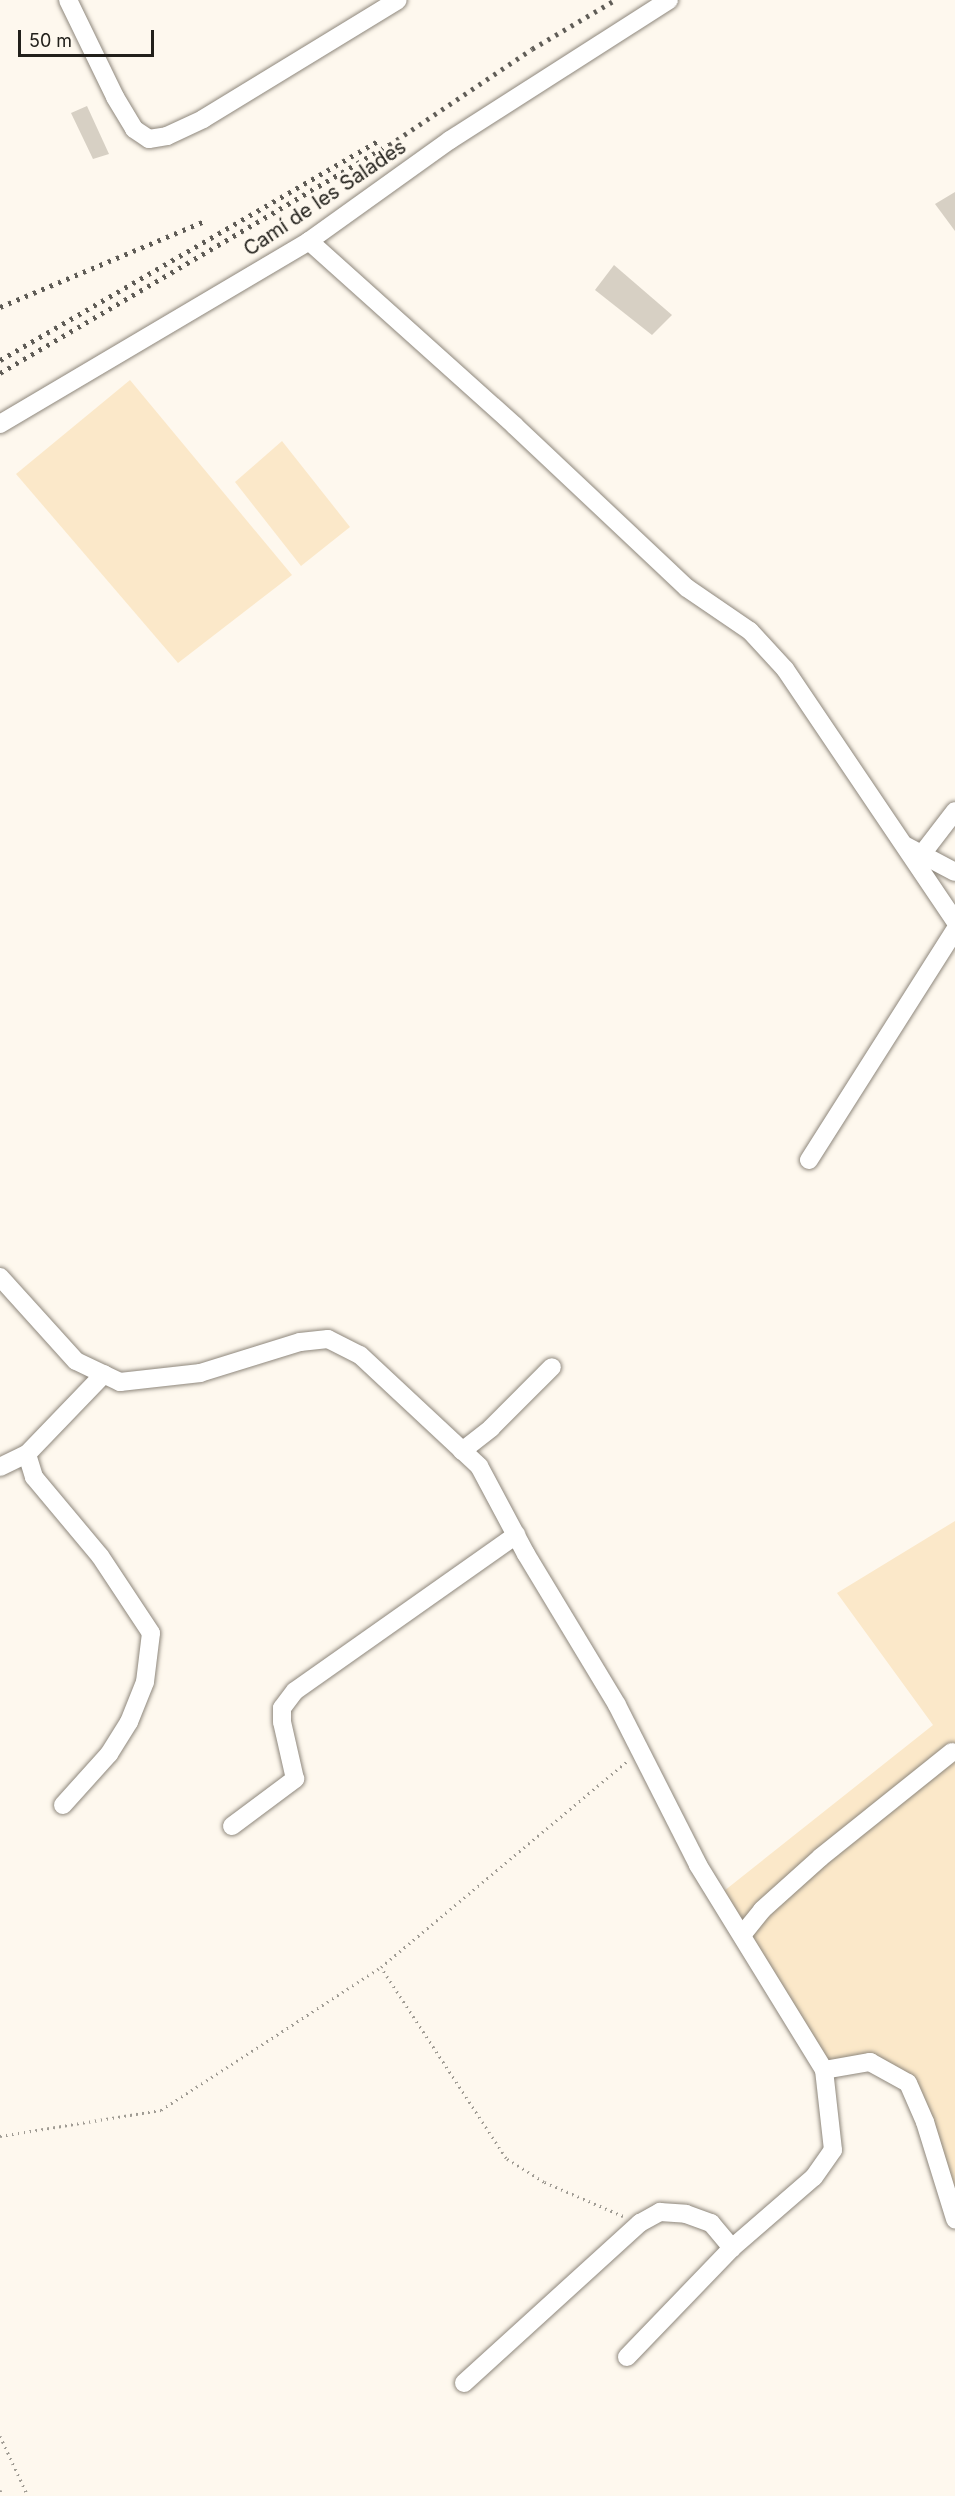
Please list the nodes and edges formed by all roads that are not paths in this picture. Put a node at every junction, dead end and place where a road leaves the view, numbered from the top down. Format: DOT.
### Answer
graph roads {
  1 [pos="68,0"];
  2 [pos="398,0"];
  3 [pos="669,0"];
  4 [pos="309,241"];
  5 [pos="0,424"];
  6 [pos="955,811"];
  7 [pos="903,844"];
  8 [pos="922,854"];
  9 [pos="955,872"];
  10 [pos="955,921"];
  11 [pos="955,930"];
  12 [pos="809,1160"];
  13 [pos="0,1277"];
  14 [pos="552,1367"];
  15 [pos="104,1374"];
  16 [pos="462,1451"];
  17 [pos="27,1454"];
  18 [pos="0,1467"];
  19 [pos="516,1535"];
  20 [pos="952,1752"];
  21 [pos="63,1805"];
  22 [pos="232,1826"];
  23 [pos="741,1935"];
  24 [pos="824,2070"];
  25 [pos="955,2219"];
  26 [pos="732,2248"];
  27 [pos="627,2357"];
  28 [pos="464,2383"];
  1 -- 2 [label="street"];
  3 -- 4 [label="street, Camí de les Salades"];
  4 -- 5 [label="street, Camí de les Salades"];
  4 -- 7 [label="street"];
  6 -- 8 [label="street"];
  7 -- 8 [label="street"];
  7 -- 10 [label="street"];
  8 -- 9 [label="street"];
  11 -- 12 [label="street"];
  13 -- 15 [label="street"];
  14 -- 16 [label="street"];
  15 -- 16 [label="street"];
  15 -- 17 [label="street"];
  16 -- 19 [label="street"];
  17 -- 18 [label="street"];
  17 -- 21 [label="street"];
  19 -- 22 [label="street"];
  19 -- 23 [label="street"];
  20 -- 23 [label="street"];
  23 -- 24 [label="street"];
  24 -- 25 [label="street"];
  24 -- 26 [label="street"];
  26 -- 27 [label="street"];
  26 -- 28 [label="street"];
}
